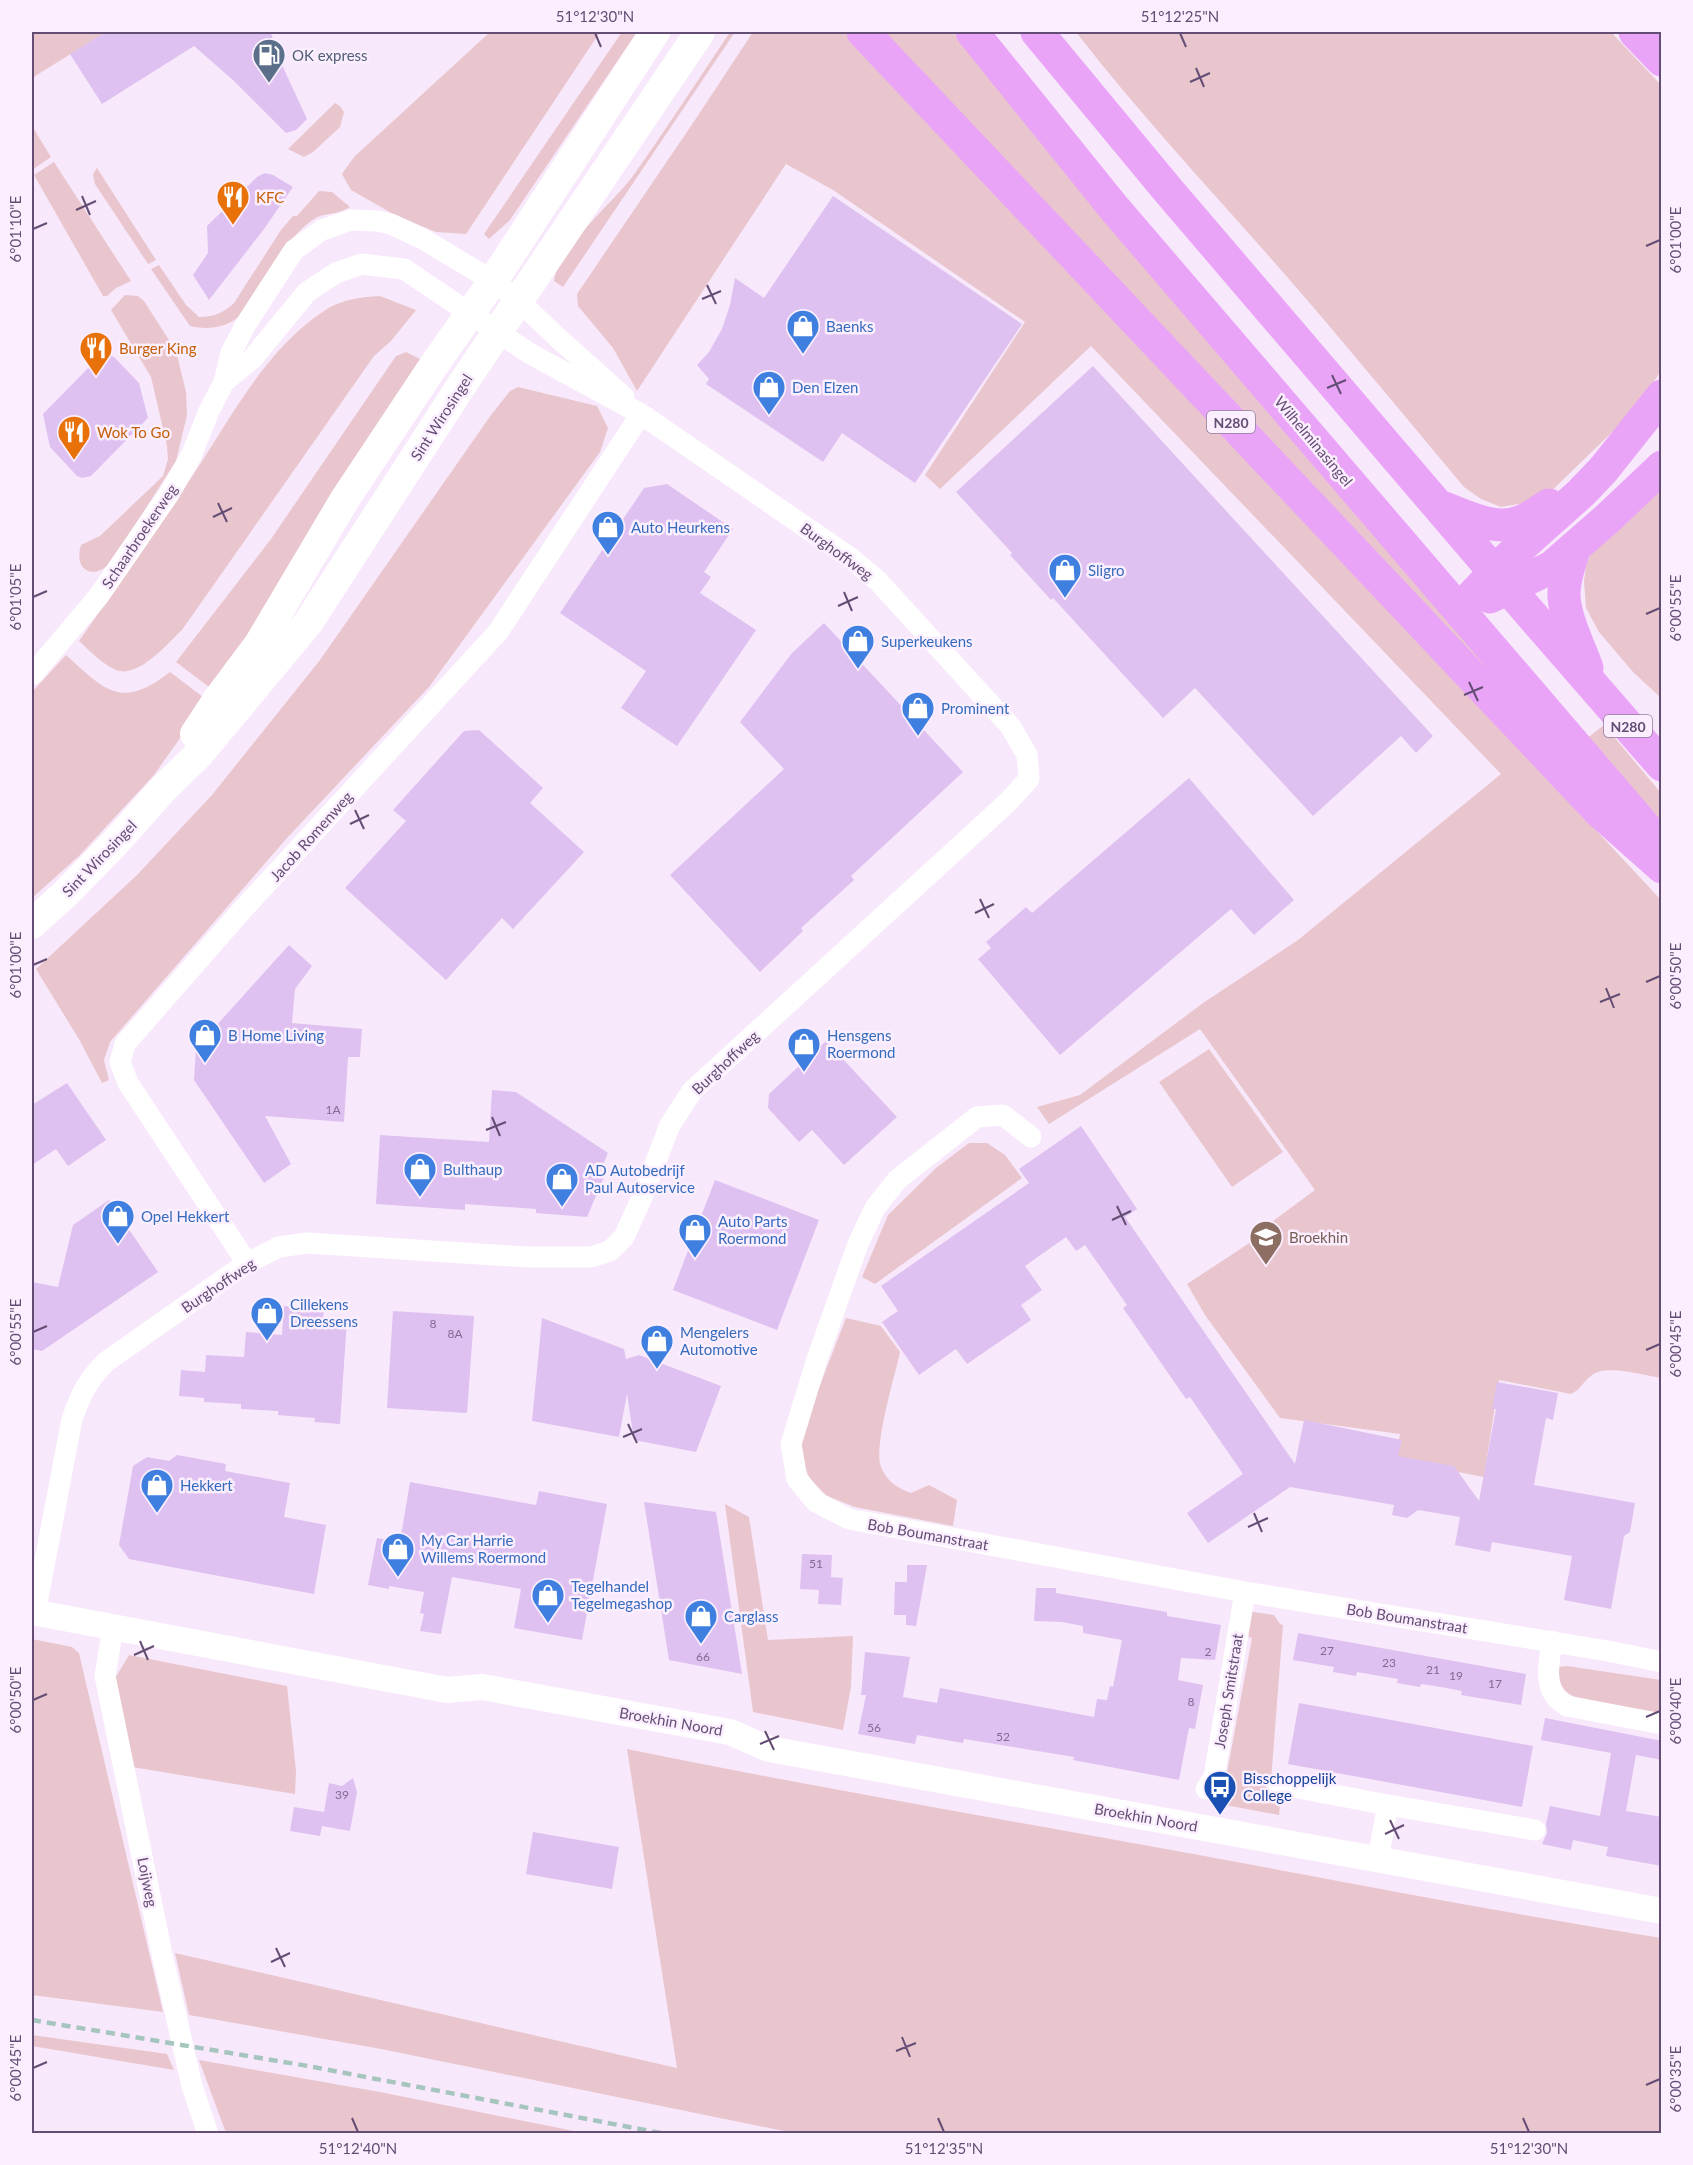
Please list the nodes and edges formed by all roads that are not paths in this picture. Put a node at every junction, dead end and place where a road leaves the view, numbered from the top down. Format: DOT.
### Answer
graph roads {
  1 [pos="655,32"];
  2 [pos="700,32"];
  3 [pos="863,32"];
  4 [pos="972,32"];
  5 [pos="1037,32"];
  6 [pos="1635,32"];
  7 [pos="1662,60"];
  8 [pos="493,281"];
  9 [pos="519,300"];
  10 [pos="469,314"];
  11 [pos="497,334"];
  12 [pos="224,382"];
  13 [pos="1662,396"];
  14 [pos="641,414"];
  15 [pos="1662,467"];
  16 [pos="1603,470"];
  17 [pos="1438,506"];
  18 [pos="1575,547"];
  19 [pos="1502,581"];
  20 [pos="1459,610"];
  21 [pos="32,675"];
  22 [pos="1593,687"];
  23 [pos="1662,765"];
  24 [pos="164,788"];
  25 [pos="1662,845"];
  26 [pos="1662,867"];
  27 [pos="32,924"];
  28 [pos="1031,1137"];
  29 [pos="247,1263"];
  30 [pos="1245,1592"];
  31 [pos="33,1612"];
  32 [pos="113,1627"];
  33 [pos="1552,1641"];
  34 [pos="1662,1662"];
  35 [pos="1662,1724"];
  36 [pos="1276,1784"];
  37 [pos="1206,1789"];
  38 [pos="1388,1806"];
  39 [pos="1535,1830"];
  40 [pos="1378,1858"];
  41 [pos="1662,1911"];
  42 [pos="208,2133"];
  1 -- 8 [label="main road, Sint Wirosingel"];
  2 -- 9 [label="main road, Sint Wirosingel"];
  3 -- 26 [label="main road, N280"];
  4 -- 20 [label="main road, Wilhelminasingel"];
  5 -- 17 [label="main road, N280"];
  6 -- 7 [label="main road"];
  8 -- 9 [label="street, Schaarbroekerweg"];
  8 -- 10 [label="main road, Sint Wirosingel"];
  8 -- 12 [label="street, Schaarbroekerweg"];
  9 -- 11 [label="main road, Sint Wirosingel"];
  9 -- 14 [label="street, Burghoffweg"];
  10 -- 11 [label="street, Schaarbroekerweg"];
  10 -- 12 [label="street, Schaarbroekerweg"];
  10 -- 24 [label="main road, Sint Wirosingel"];
  11 -- 14 [label="street, Burghoffweg"];
  11 -- 24 [label="main road, Sint Wirosingel"];
  12 -- 21 [label="street, Schaarbroekerweg"];
  13 -- 16 [label="main road, N280"];
  14 -- 29 [label="street, Jacob Romenweg"];
  14 -- 29 [label="street, Burghoffweg"];
  15 -- 18 [label="main road, N280"];
  16 -- 17 [label="main road, N280"];
  16 -- 19 [label="main road, N280"];
  17 -- 19 [label="main road, N280"];
  18 -- 19 [label="main road, N280"];
  18 -- 22 [label="main road, N280"];
  19 -- 20 [label="main road, N280"];
  19 -- 22 [label="main road, N280"];
  20 -- 25 [label="main road, Wilhelminasingel"];
  22 -- 23 [label="main road, N280"];
  24 -- 27 [label="main road, Sint Wirosingel"];
  28 -- 30 [label="street, Bob Boumanstraat"];
  29 -- 31 [label="street, Burghoffweg"];
  30 -- 33 [label="street, Bob Boumanstraat"];
  30 -- 37 [label="street, Joseph Smitstraat"];
  31 -- 32 [label="street, Broekhin Noord"];
  32 -- 40 [label="street, Broekhin Noord"];
  32 -- 42 [label="street, Loijweg"];
  33 -- 34 [label="street, Bob Boumanstraat"];
  33 -- 35 [label="street"];
  36 -- 38 [label="street"];
  38 -- 39 [label="street"];
  38 -- 40 [label="street"];
  40 -- 41 [label="street, Broekhin Noord"];
}
